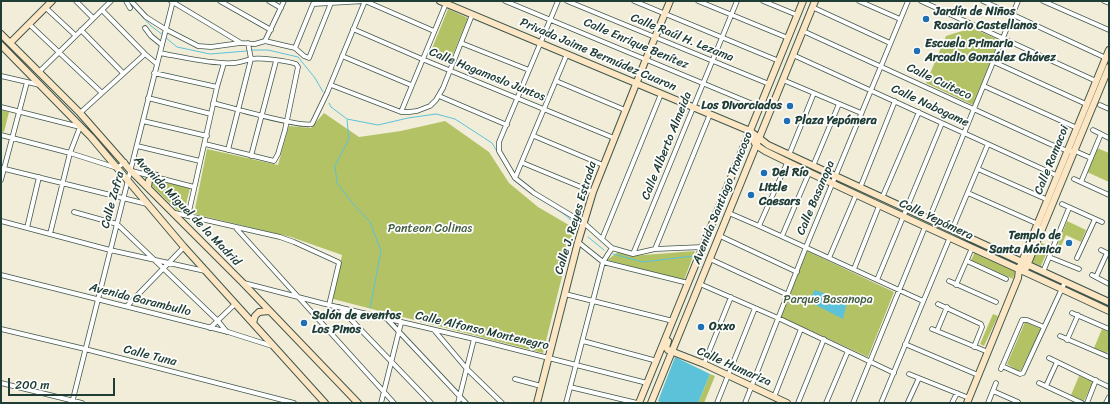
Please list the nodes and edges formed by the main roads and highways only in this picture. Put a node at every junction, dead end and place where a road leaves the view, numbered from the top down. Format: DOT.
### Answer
graph roads {
  1 [pos="52,1"];
  2 [pos="670,1"];
  3 [pos="803,1"];
  4 [pos="815,1"];
  5 [pos="444,2"];
  6 [pos="1,34"];
  7 [pos="10,43"];
  8 [pos="1,45"];
  9 [pos="1109,50"];
  10 [pos="1109,67"];
  11 [pos="1106,80"];
  12 [pos="636,83"];
  13 [pos="749,132"];
  14 [pos="759,138"];
  15 [pos="756,145"];
  16 [pos="768,145"];
  17 [pos="743,152"];
  18 [pos="156,176"];
  19 [pos="148,187"];
  20 [pos="1025,264"];
  21 [pos="1022,271"];
  22 [pos="1109,302"];
  23 [pos="269,311"];
  24 [pos="1109,311"];
  25 [pos="676,313"];
  26 [pos="253,323"];
  27 [pos="672,351"];
  28 [pos="968,400"];
  29 [pos="325,403"];
  30 [pos="358,403"];
  31 [pos="537,403"];
  32 [pos="638,403"];
  33 [pos="651,403"];
  34 [pos="787,403"];
  1 -- 7 [label="main road"];
  2 -- 12 [label="main road, Calle J. Reyes Estrada"];
  3 -- 13 [label="main road, Avenida Santiago Troncoso"];
  4 -- 14 [label="main road, Avenida Santiago Troncoso"];
  5 -- 12 [label="main road, Privada Jaime Bermúdez Cuaron"];
  6 -- 7 [label="main road, Avenida Miguel de la Madrid"];
  7 -- 19 [label="main road, Avenida Miguel de la Madrid"];
  8 -- 26 [label="main road, Avenida Miguel de la Madrid"];
  9 -- 20 [label="main road, Calle Ramacoi"];
  10 -- 11 [label="main road, Calle Ramacoi"];
  11 -- 20 [label="main road, Calle Ramacoi"];
  12 -- 13 [label="main road, Privada Jaime Bermúdez Cuaron"];
  12 -- 31 [label="main road, Calle J. Reyes Estrada"];
  13 -- 14 [label="main road, Privada Jaime Bermúdez Cuaron"];
  13 -- 15 [label="main road"];
  13 -- 17 [label="main road, Avenida Santiago Troncoso"];
  14 -- 15 [label="main road, Avenida Santiago Troncoso"];
  14 -- 16 [label="main road, Calle Yepómera"];
  15 -- 16 [label="main road"];
  15 -- 17 [label="main road"];
  15 -- 21 [label="main road, Calle Yepómera"];
  15 -- 27 [label="main road, Avenida Santiago Troncoso"];
  16 -- 20 [label="main road, Calle Yepómera"];
  17 -- 25 [label="main road, Avenida Santiago Troncoso"];
  18 -- 19 [label="main road"];
  19 -- 23 [label="main road, Avenida Miguel de la Madrid"];
  20 -- 21 [label="main road, Calle Ramacoi"];
  20 -- 22 [label="main road, Calle Yepómera"];
  21 -- 24 [label="main road, Calle Yepómera"];
  21 -- 28 [label="main road, Calle Ramacoi"];
  23 -- 26 [label="main road"];
  23 -- 30 [label="main road, Avenida Miguel de la Madrid"];
  25 -- 27 [label="main road"];
  25 -- 32 [label="main road, Avenida Santiago Troncoso"];
  26 -- 29 [label="main road, Avenida Miguel de la Madrid"];
  27 -- 33 [label="main road, Avenida Santiago Troncoso"];
  27 -- 34 [label="main road, Calle Humariza"];
}
